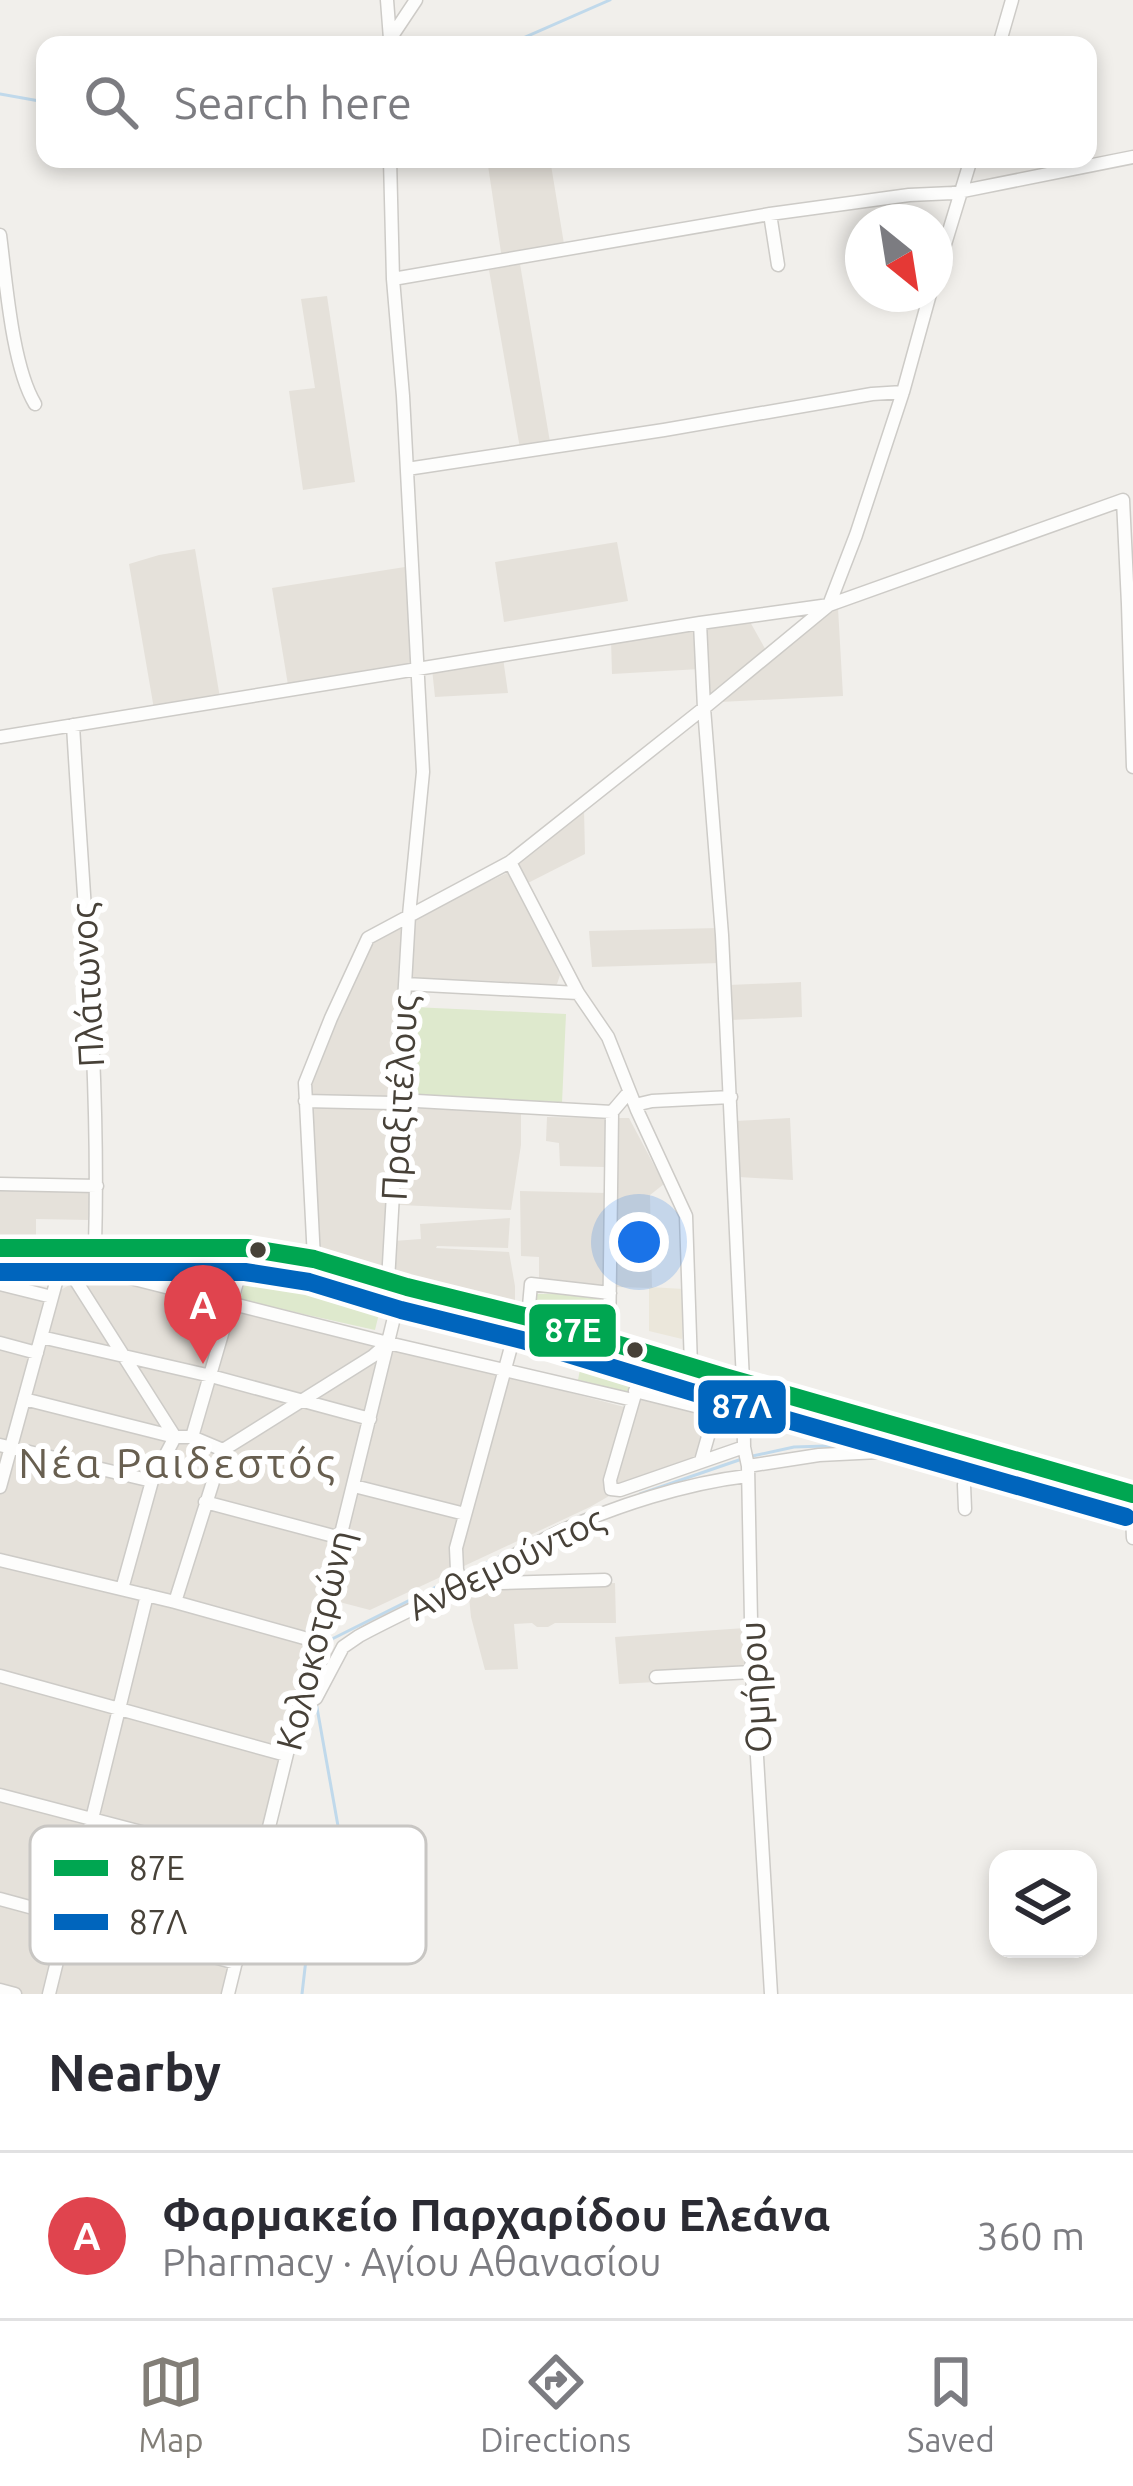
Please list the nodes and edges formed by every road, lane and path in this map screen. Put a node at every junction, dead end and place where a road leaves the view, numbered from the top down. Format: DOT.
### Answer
graph roads {
  1 [pos="387,0"];
  2 [pos="416,0"];
  3 [pos="1012,0"];
  4 [pos="390,36"];
  5 [pos="394,36"];
  6 [pos="1002,36"];
  7 [pos="1133,157"];
  8 [pos="1097,164"];
  9 [pos="390,168"];
  10 [pos="967,168"];
  11 [pos="1077,168"];
  12 [pos="961,191"];
  13 [pos="770,214"];
  14 [pos="953,217"];
  15 [pos="0,235"];
  16 [pos="778,265"];
  17 [pos="393,279"];
  18 [pos="925,312"];
  19 [pos="903,392"];
  20 [pos="35,404"];
  21 [pos="407,469"];
  22 [pos="1128,498"];
  23 [pos="829,604"];
  24 [pos="1131,604"];
  25 [pos="700,622"];
  26 [pos="418,669"];
  27 [pos="704,708"];
  28 [pos="73,724"];
  29 [pos="0,736"];
  30 [pos="1133,767"];
  31 [pos="510,862"];
  32 [pos="410,915"];
  33 [pos="405,984"];
  34 [pos="578,993"];
  35 [pos="730,1097"];
  36 [pos="632,1098"];
  37 [pos="399,1100"];
  38 [pos="305,1101"];
  39 [pos="611,1112"];
  40 [pos="0,1184"];
  41 [pos="97,1186"];
  42 [pos="95,1246"];
  43 [pos="247,1247"];
  44 [pos="0,1248"];
  45 [pos="63,1254"];
  46 [pos="314,1259"];
  47 [pos="395,1283"];
  48 [pos="0,1284"];
  49 [pos="610,1293"];
  50 [pos="52,1297"];
  51 [pos="231,1303"];
  52 [pos="524,1315"];
  53 [pos="41,1337"];
  54 [pos="609,1342"];
  55 [pos="0,1343"];
  56 [pos="388,1343"];
  57 [pos="37,1353"];
  58 [pos="646,1353"];
  59 [pos="121,1355"];
  60 [pos="691,1366"];
  61 [pos="505,1370"];
  62 [pos="211,1376"];
  63 [pos="734,1379"];
  64 [pos="634,1396"];
  65 [pos="24,1399"];
  66 [pos="301,1401"];
  67 [pos="715,1411"];
  68 [pos="370,1419"];
  69 [pos="176,1437"];
  70 [pos="192,1437"];
  71 [pos="6,1446"];
  72 [pos="973,1446"];
  73 [pos="744,1447"];
  74 [pos="223,1450"];
  75 [pos="701,1461"];
  76 [pos="968,1468"];
  77 [pos="748,1471"];
  78 [pos="152,1481"];
  79 [pos="354,1486"];
  80 [pos="0,1487"];
  81 [pos="1133,1494"];
  82 [pos="205,1502"];
  83 [pos="965,1509"];
  84 [pos="465,1514"];
  85 [pos="1132,1515"];
  86 [pos="341,1538"];
  87 [pos="1133,1538"];
  88 [pos="0,1560"];
  89 [pos="605,1580"];
  90 [pos="462,1584"];
  91 [pos="122,1589"];
  92 [pos="147,1595"];
  93 [pos="175,1602"];
  94 [pos="315,1641"];
  95 [pos="752,1672"];
  96 [pos="0,1676"];
  97 [pos="656,1677"];
  98 [pos="300,1701"];
  99 [pos="120,1708"];
  100 [pos="286,1755"];
  101 [pos="0,1795"];
  102 [pos="92,1817"];
  103 [pos="90,1826"];
  104 [pos="125,1826"];
  105 [pos="269,1826"];
  106 [pos="0,1899"];
  107 [pos="30,1906"];
  108 [pos="56,1964"];
  109 [pos="236,1964"];
  110 [pos="0,1990"];
  111 [pos="15,1994"];
  112 [pos="49,1994"];
  113 [pos="228,1994"];
  114 [pos="771,1994"];
  1 -- 4 [label="street"];
  2 -- 5 [label="street"];
  3 -- 6 [label="street"];
  7 -- 8 [label="street"];
  9 -- 17 [label="street, Πραξιτέλους"];
  10 -- 12 [label="street"];
  11 -- 12 [label="street"];
  12 -- 13 [label="street"];
  12 -- 14 [label="street"];
  13 -- 16 [label="street"];
  13 -- 17 [label="street"];
  15 -- 20 [label="street"];
  17 -- 21 [label="street, Πραξιτέλους"];
  18 -- 19 [label="street"];
  19 -- 21 [label="street"];
  19 -- 23 [label="street"];
  21 -- 26 [label="street, Πραξιτέλους"];
  22 -- 23 [label="street"];
  22 -- 24 [label="street"];
  23 -- 25 [label="street"];
  23 -- 27 [label="street"];
  24 -- 30 [label="street"];
  25 -- 26 [label="street"];
  25 -- 27 [label="street, Ομήρου"];
  26 -- 28 [label="street"];
  26 -- 32 [label="street, Πραξιτέλους"];
  27 -- 31 [label="street"];
  27 -- 35 [label="street, Ομήρου"];
  28 -- 29 [label="street"];
  28 -- 41 [label="street, Πλάτωνος"];
  31 -- 32 [label="street"];
  31 -- 34 [label="street"];
  32 -- 33 [label="street, Πραξιτέλους"];
  32 -- 38 [label="street"];
  33 -- 34 [label="street"];
  33 -- 37 [label="street, Πραξιτέλους"];
  34 -- 36 [label="street"];
  35 -- 36 [label="street"];
  35 -- 63 [label="street, Ομήρου"];
  36 -- 39 [label="street"];
  36 -- 60 [label="street"];
  37 -- 38 [label="street"];
  37 -- 39 [label="street"];
  37 -- 47 [label="street, Πραξιτέλους"];
  38 -- 46 [label="street"];
  39 -- 49 [label="street"];
  40 -- 41 [label="street"];
  41 -- 42 [label="street, Πλάτωνος"];
  42 -- 43 [label="main road"];
  42 -- 45 [label="main road"];
  43 -- 46 [label="main road"];
  43 -- 51 [label="street"];
  44 -- 45 [label="main road"];
  45 -- 50 [label="street"];
  45 -- 51 [label="street"];
  45 -- 59 [label="street"];
  46 -- 47 [label="main road"];
  47 -- 52 [label="main road"];
  47 -- 56 [label="street, Κολοκοτρώνη"];
  48 -- 50 [label="street"];
  49 -- 52 [label="street"];
  49 -- 54 [label="street"];
  50 -- 53 [label="street"];
  51 -- 56 [label="street"];
  51 -- 62 [label="street"];
  52 -- 54 [label="main road"];
  52 -- 61 [label="street"];
  53 -- 57 [label="street"];
  53 -- 59 [label="street"];
  54 -- 58 [label="main road"];
  55 -- 57 [label="street"];
  56 -- 61 [label="street"];
  56 -- 66 [label="street"];
  56 -- 68 [label="street, Κολοκοτρώνη"];
  57 -- 65 [label="street"];
  58 -- 60 [label="main road"];
  58 -- 64 [label="street"];
  59 -- 62 [label="street"];
  59 -- 69 [label="street"];
  60 -- 63 [label="main road"];
  61 -- 64 [label="street"];
  61 -- 84 [label="street"];
  62 -- 66 [label="street"];
  62 -- 70 [label="street"];
  63 -- 67 [label="street"];
  63 -- 72 [label="main road"];
  63 -- 73 [label="street, Ομήρου"];
  64 -- 67 [label="street"];
  64 -- 75 [label="street, Ανθεμούντος"];
  65 -- 69 [label="street"];
  65 -- 71 [label="street"];
  66 -- 68 [label="street"];
  66 -- 74 [label="street"];
  67 -- 75 [label="street"];
  68 -- 79 [label="street, Κολοκοτρώνη"];
  69 -- 70 [label="street"];
  69 -- 78 [label="street"];
  70 -- 74 [label="street"];
  71 -- 78 [label="street"];
  71 -- 80 [label="street"];
  72 -- 76 [label="street"];
  72 -- 81 [label="main road"];
  73 -- 75 [label="street, Ανθεμούντος"];
  73 -- 77 [label="street, Ομήρου"];
  74 -- 82 [label="street"];
  76 -- 77 [label="street, Ανθεμούντος"];
  76 -- 83 [label="street"];
  76 -- 85 [label="street, Ανθεμούντος"];
  77 -- 90 [label="street, Ανθεμούντος"];
  77 -- 95 [label="street, Ομήρου"];
  78 -- 91 [label="street"];
  79 -- 84 [label="street"];
  79 -- 86 [label="street, Κολοκοτρώνη"];
  82 -- 86 [label="street"];
  82 -- 93 [label="street"];
  84 -- 90 [label="street"];
  85 -- 87 [label="street"];
  86 -- 94 [label="street, Κολοκοτρώνη"];
  88 -- 91 [label="street"];
  89 -- 90 [label="street"];
  90 -- 98 [label="street, Ανθεμούντος"];
  91 -- 92 [label="street"];
  92 -- 93 [label="street"];
  92 -- 99 [label="street"];
  93 -- 94 [label="street"];
  94 -- 98 [label="street, Κολοκοτρώνη"];
  95 -- 97 [label="street"];
  95 -- 114 [label="street, Ομήρου"];
  96 -- 99 [label="street"];
  98 -- 100 [label="street, Κολοκοτρώνη"];
  99 -- 100 [label="street"];
  99 -- 102 [label="street"];
  100 -- 105 [label="street, Κολοκοτρώνη"];
  101 -- 102 [label="street"];
  102 -- 103 [label="street"];
  102 -- 104 [label="street"];
  106 -- 107 [label="street"];
  108 -- 112 [label="street"];
  109 -- 113 [label="street, Κολοκοτρώνη"];
  110 -- 111 [label="street"];
}
